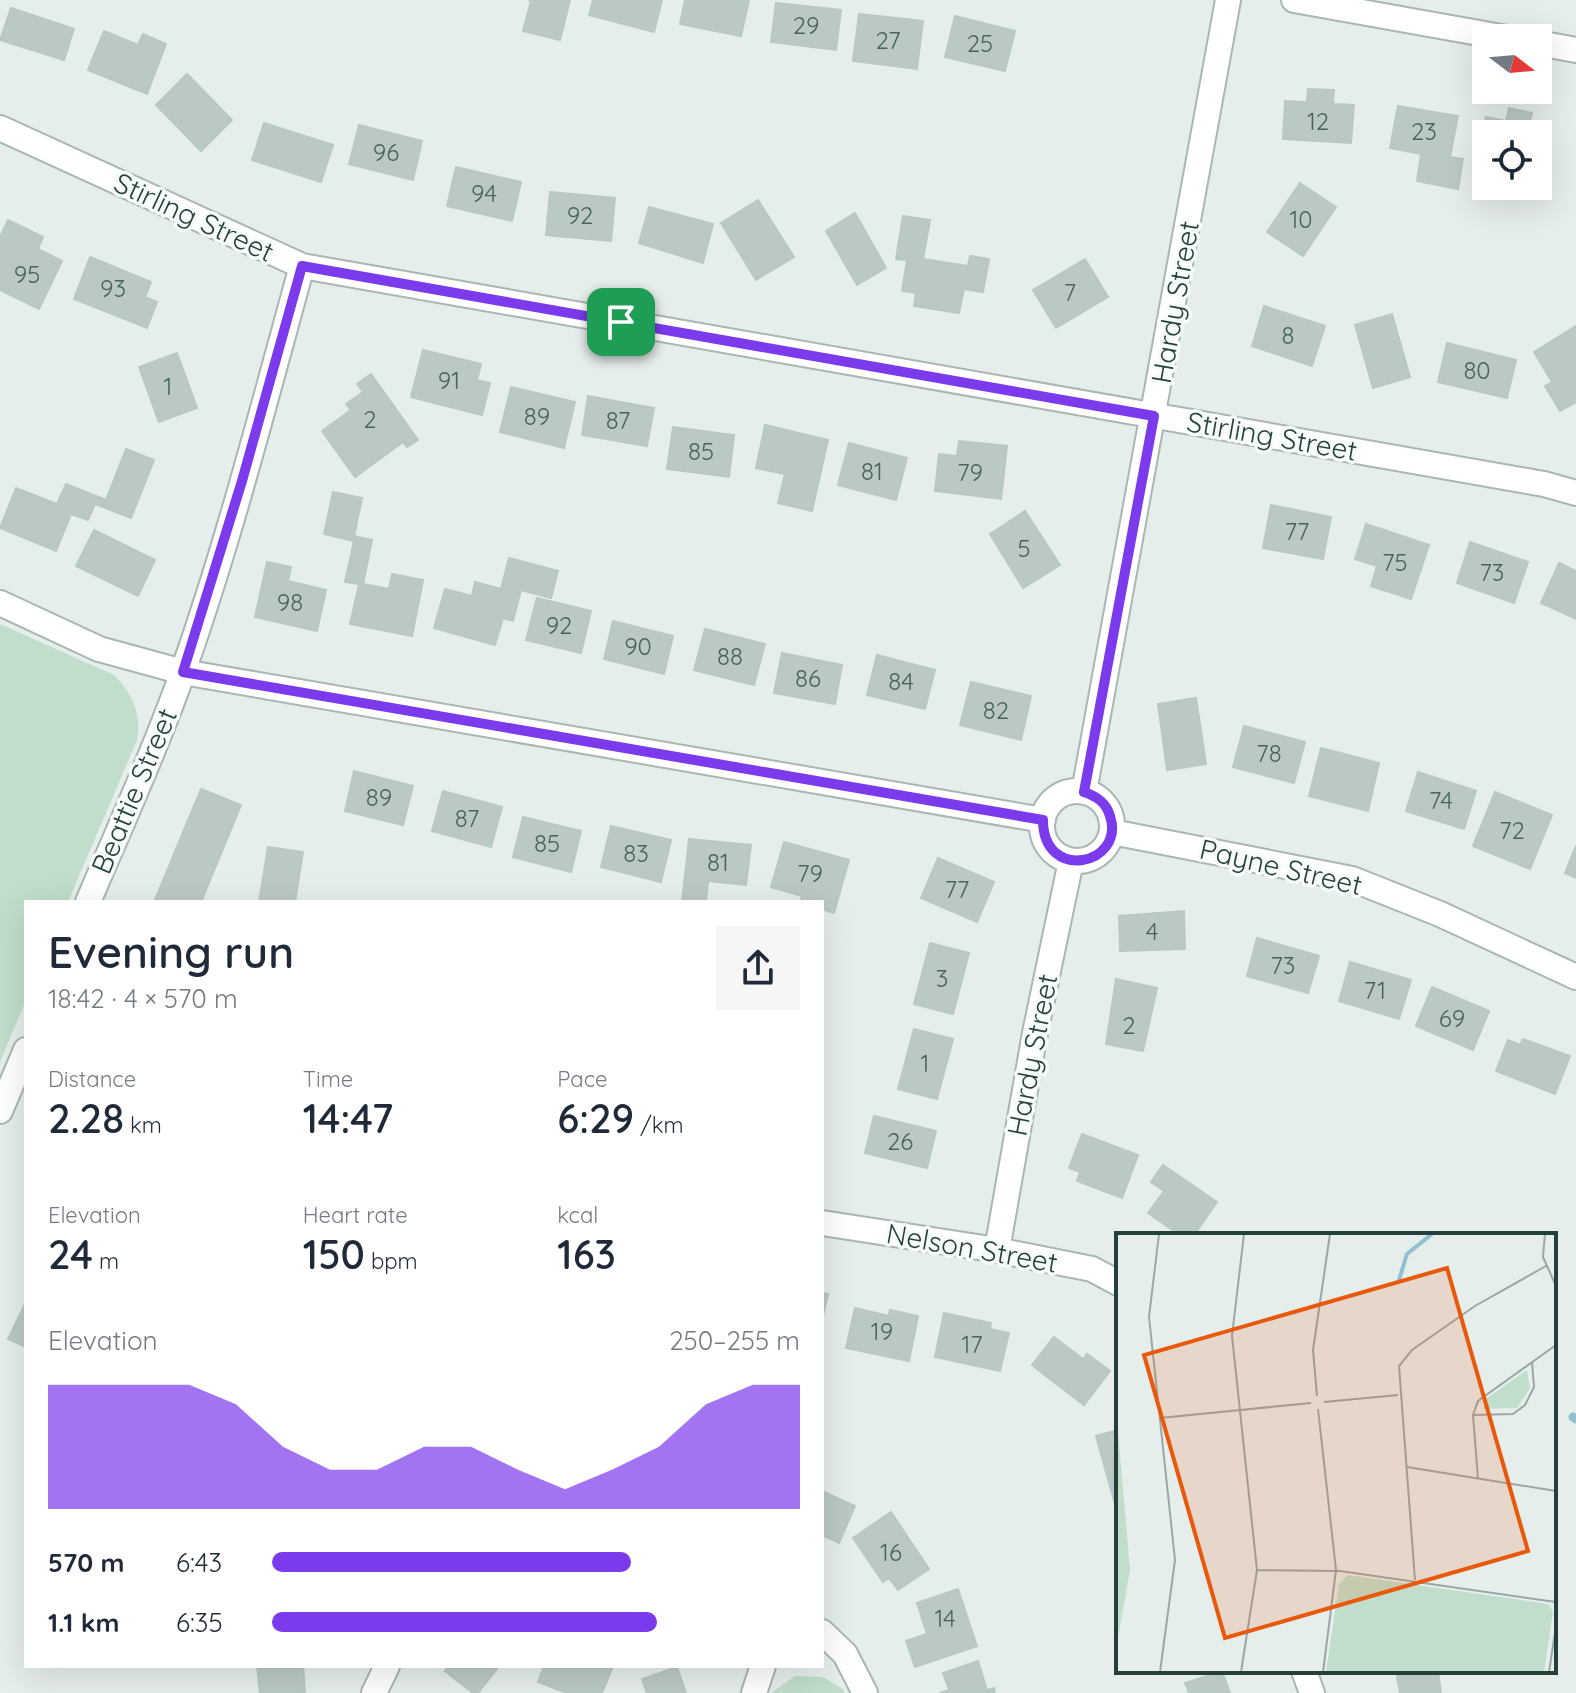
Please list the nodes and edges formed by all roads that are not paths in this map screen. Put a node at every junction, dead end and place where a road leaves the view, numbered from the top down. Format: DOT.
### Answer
graph roads {
  1 [pos="1228,0"];
  2 [pos="1294,0"];
  3 [pos="1472,32"];
  4 [pos="1552,46"];
  5 [pos="1576,50"];
  6 [pos="0,128"];
  7 [pos="302,266"];
  8 [pos="1154,416"];
  9 [pos="1576,493"];
  10 [pos="0,603"];
  11 [pos="183,672"];
  12 [pos="1084,792"];
  13 [pos="1043,820"];
  14 [pos="1112,832"];
  15 [pos="1071,861"];
  16 [pos="89,900"];
  17 [pos="1576,977"];
  18 [pos="23,1064"];
  19 [pos="0,1111"];
  20 [pos="824,1223"];
  21 [pos="997,1250"];
  22 [pos="1116,1282"];
  23 [pos="824,1634"];
  24 [pos="386,1668"];
  25 [pos="762,1668"];
  26 [pos="1305,1673"];
  27 [pos="374,1693"];
  28 [pos="754,1693"];
  29 [pos="865,1693"];
  30 [pos="1312,1693"];
  1 -- 8 [label="street, Hardy Street"];
  2 -- 3 [label="street"];
  4 -- 5 [label="street"];
  6 -- 7 [label="street, Stirling Street"];
  7 -- 8 [label="street, Stirling Street"];
  7 -- 11 [label="street, Beattie Street"];
  8 -- 9 [label="street, Stirling Street"];
  8 -- 12 [label="street, Hardy Street"];
  10 -- 11 [label="street"];
  11 -- 13 [label="street"];
  11 -- 16 [label="street, Beattie Street"];
  12 -- 13 [label="street"];
  12 -- 14 [label="street"];
  13 -- 15 [label="street"];
  14 -- 15 [label="street"];
  14 -- 17 [label="street, Payne Street"];
  15 -- 21 [label="street, Hardy Street"];
  18 -- 19 [label="street"];
  20 -- 21 [label="street, Nelson Street"];
  21 -- 22 [label="street, Nelson Street"];
  23 -- 29 [label="street"];
  24 -- 27 [label="street"];
  25 -- 28 [label="street"];
  26 -- 30 [label="street"];
}
